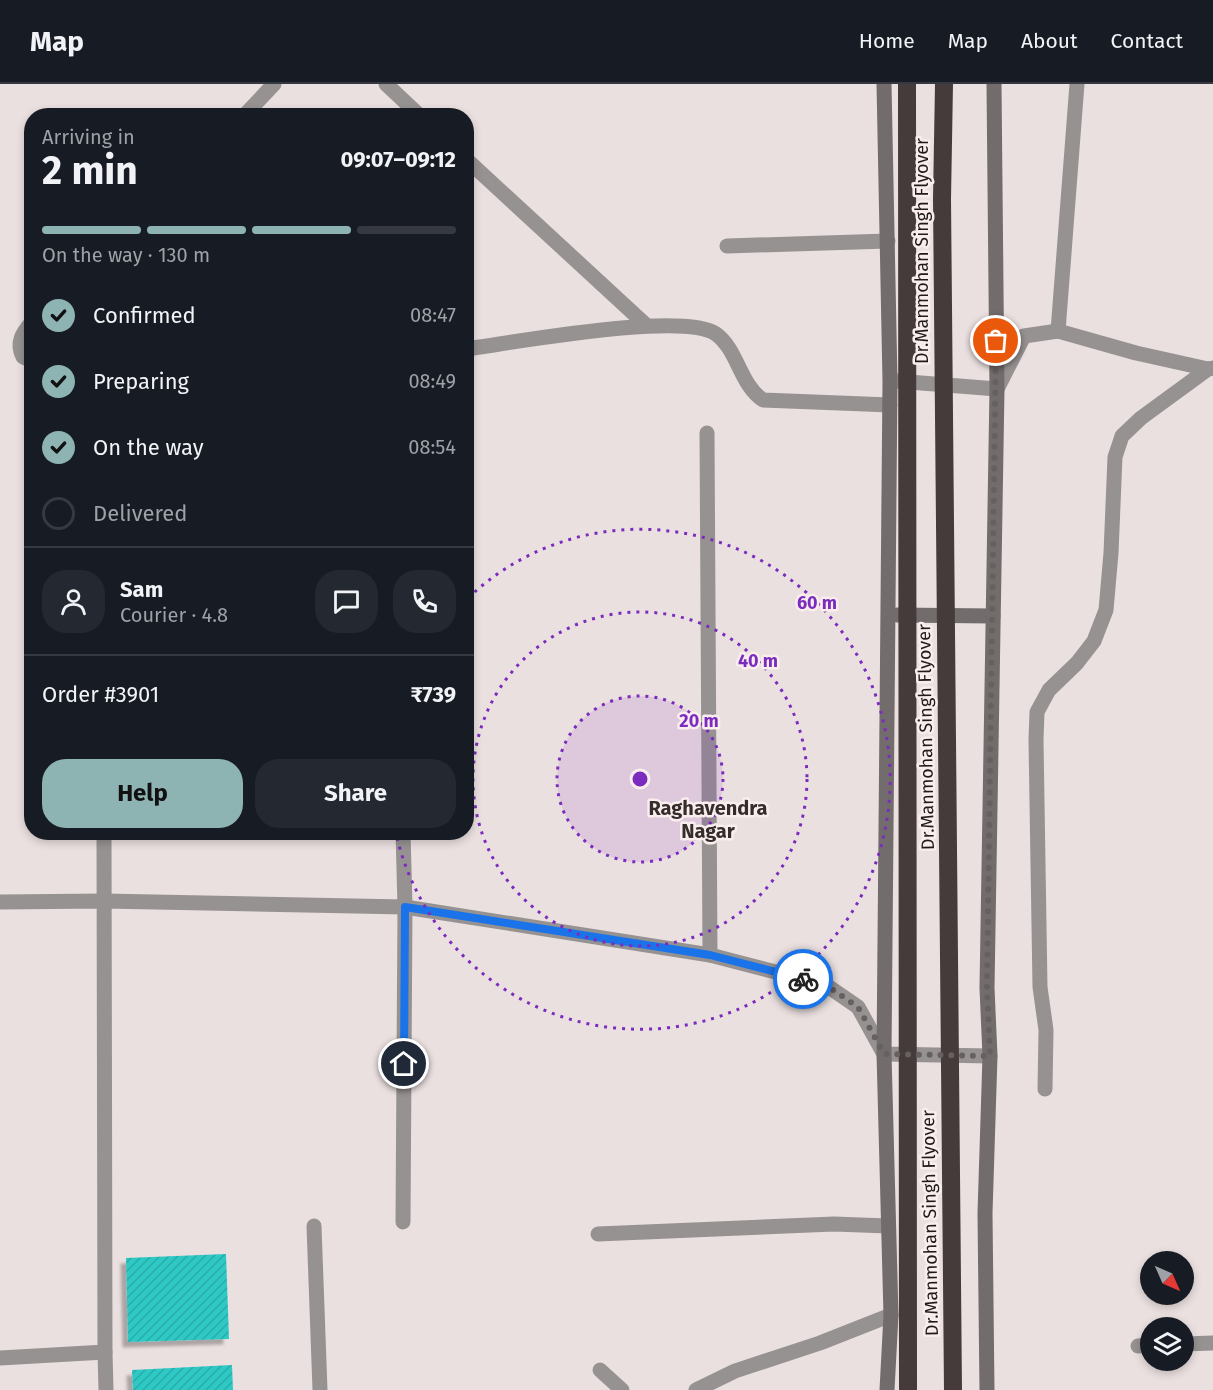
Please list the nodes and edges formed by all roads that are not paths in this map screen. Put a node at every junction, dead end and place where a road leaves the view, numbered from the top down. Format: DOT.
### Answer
graph roads {
  1 [pos="274,84"];
  2 [pos="386,84"];
  3 [pos="884,84"];
  4 [pos="907,84"];
  5 [pos="944,84"];
  6 [pos="994,84"];
  7 [pos="1077,84"];
  8 [pos="252,108"];
  9 [pos="412,108"];
  10 [pos="474,166"];
  11 [pos="888,241"];
  12 [pos="727,246"];
  13 [pos="646,325"];
  14 [pos="1058,331"];
  15 [pos="24,332"];
  16 [pos="474,348"];
  17 [pos="24,357"];
  18 [pos="1211,369"];
  19 [pos="890,381"];
  20 [pos="997,389"];
  21 [pos="890,405"];
  22 [pos="707,433"];
  23 [pos="888,615"];
  24 [pos="993,616"];
  25 [pos="104,840"];
  26 [pos="403,840"];
  27 [pos="104,901"];
  28 [pos="0,902"];
  29 [pos="405,907"];
  30 [pos="710,955"];
  31 [pos="884,1054"];
  32 [pos="990,1056"];
  33 [pos="1045,1089"];
  34 [pos="403,1222"];
  35 [pos="314,1226"];
  36 [pos="888,1226"];
  37 [pos="598,1234"];
  38 [pos="891,1315"];
  39 [pos="1213,1343"];
  40 [pos="1194,1344"];
  41 [pos="105,1352"];
  42 [pos="0,1358"];
  43 [pos="600,1370"];
  44 [pos="106,1390"];
  45 [pos="320,1390"];
  46 [pos="622,1390"];
  47 [pos="696,1390"];
  48 [pos="887,1390"];
  49 [pos="908,1390"];
  50 [pos="953,1390"];
  51 [pos="987,1390"];
  1 -- 8 [label="street"];
  2 -- 9 [label="street"];
  3 -- 11 [label="street"];
  4 -- 49 [label="highway, Dr.Manmohan Singh Flyover, bridge"];
  5 -- 50 [label="highway, Dr.Manmohan Singh Flyover, bridge"];
  6 -- 20 [label="street"];
  7 -- 14 [label="street"];
  10 -- 13 [label="street"];
  11 -- 12 [label="street"];
  11 -- 19 [label="street"];
  13 -- 16 [label="street"];
  13 -- 21 [label="street"];
  14 -- 18 [label="street"];
  14 -- 20 [label="street"];
  15 -- 17 [label="street"];
  18 -- 33 [label="street"];
  19 -- 20 [label="street"];
  19 -- 21 [label="street"];
  20 -- 24 [label="street"];
  21 -- 23 [label="street"];
  22 -- 30 [label="street"];
  23 -- 24 [label="street"];
  23 -- 31 [label="street"];
  24 -- 32 [label="street"];
  25 -- 27 [label="street"];
  26 -- 29 [label="street"];
  27 -- 28 [label="street"];
  27 -- 29 [label="street"];
  27 -- 41 [label="street"];
  29 -- 30 [label="street"];
  29 -- 34 [label="street"];
  30 -- 31 [label="street"];
  31 -- 32 [label="street"];
  31 -- 36 [label="street"];
  32 -- 51 [label="street"];
  35 -- 45 [label="street"];
  36 -- 37 [label="street"];
  36 -- 38 [label="street"];
  38 -- 47 [label="street"];
  38 -- 48 [label="street"];
  39 -- 40 [label="street"];
  41 -- 42 [label="street"];
  41 -- 44 [label="street"];
  43 -- 46 [label="street"];
}
